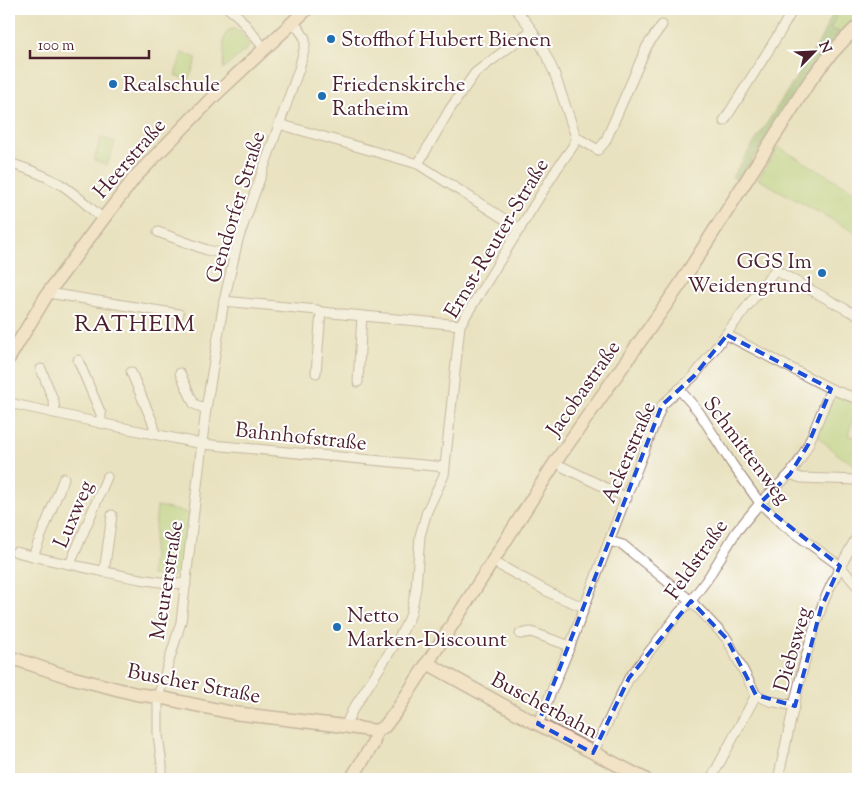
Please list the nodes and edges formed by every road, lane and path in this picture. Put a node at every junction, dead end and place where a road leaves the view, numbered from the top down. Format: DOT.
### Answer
graph roads {
  1 [pos="229,9"];
  2 [pos="307,9"];
  3 [pos="516,9"];
  4 [pos="793,9"];
  5 [pos="293,21"];
  6 [pos="662,25"];
  7 [pos="858,26"];
  8 [pos="532,30"];
  9 [pos="264,48"];
  10 [pos="724,121"];
  11 [pos="279,124"];
  12 [pos="576,137"];
  13 [pos="9,163"];
  14 [pos="418,164"];
  15 [pos="103,219"];
  16 [pos="520,229"];
  17 [pos="158,232"];
  18 [pos="234,256"];
  19 [pos="48,293"];
  20 [pos="224,302"];
  21 [pos="321,312"];
  22 [pos="179,314"];
  23 [pos="858,315"];
  24 [pos="362,316"];
  25 [pos="460,325"];
  26 [pos="727,335"];
  27 [pos="9,358"];
  28 [pos="78,360"];
  29 [pos="41,369"];
  30 [pos="131,372"];
  31 [pos="180,373"];
  32 [pos="316,373"];
  33 [pos="358,382"];
  34 [pos="679,389"];
  35 [pos="831,390"];
  36 [pos="858,399"];
  37 [pos="9,403"];
  38 [pos="206,409"];
  39 [pos="55,414"];
  40 [pos="102,424"];
  41 [pos="153,434"];
  42 [pos="202,444"];
  43 [pos="563,466"];
  44 [pos="446,468"];
  45 [pos="790,474"];
  46 [pos="108,477"];
  47 [pos="64,478"];
  48 [pos="858,480"];
  49 [pos="627,498"];
  50 [pos="760,503"];
  51 [pos="112,515"];
  52 [pos="858,534"];
  53 [pos="609,541"];
  54 [pos="16,552"];
  55 [pos="33,556"];
  56 [pos="70,564"];
  57 [pos="499,566"];
  58 [pos="840,566"];
  59 [pos="104,572"];
  60 [pos="186,584"];
  61 [pos="858,587"];
  62 [pos="691,601"];
  63 [pos="584,607"];
  64 [pos="520,634"];
  65 [pos="570,646"];
  66 [pos="9,657"];
  67 [pos="427,663"];
  68 [pos="756,695"];
  69 [pos="158,697"];
  70 [pos="794,706"];
  71 [pos="538,724"];
  72 [pos="345,726"];
  73 [pos="376,731"];
  74 [pos="593,753"];
  75 [pos="162,779"];
  76 [pos="351,779"];
  77 [pos="646,779"];
  78 [pos="711,779"];
  79 [pos="778,779"];
  1 -- 9 [label="street"];
  2 -- 5 [label="main road, Heerstraße"];
  3 -- 8 [label="street"];
  4 -- 10 [label="street"];
  5 -- 9 [label="main road, Heerstraße"];
  5 -- 11 [label="street, Gendorfer Straße"];
  6 -- 12 [label="street"];
  7 -- 67 [label="main road, Jacobastraße"];
  8 -- 12 [label="street"];
  8 -- 14 [label="street"];
  9 -- 15 [label="main road, Heerstraße"];
  11 -- 14 [label="street"];
  11 -- 18 [label="street, Gendorfer Straße"];
  12 -- 16 [label="street, Ernst-Reuter-Straße"];
  13 -- 15 [label="street"];
  14 -- 16 [label="street"];
  15 -- 19 [label="main road, Heerstraße"];
  16 -- 25 [label="street, Ernst-Reuter-Straße"];
  17 -- 18 [label="street"];
  18 -- 20 [label="street, Gendorfer Straße"];
  19 -- 22 [label="street"];
  19 -- 27 [label="main road, Heerstraße"];
  20 -- 21 [label="street"];
  20 -- 38 [label="street, Gendorfer Straße"];
  21 -- 24 [label="street"];
  21 -- 32 [label="street"];
  23 -- 26 [label="street, Ackerstraße"];
  24 -- 25 [label="street"];
  24 -- 33 [label="street"];
  25 -- 44 [label="street, Ernst-Reuter-Straße"];
  26 -- 34 [label="street, Ackerstraße"];
  26 -- 35 [label="street"];
  28 -- 40 [label="street"];
  29 -- 39 [label="street"];
  30 -- 41 [label="street"];
  31 -- 38 [label="street"];
  34 -- 49 [label="street, Ackerstraße"];
  34 -- 50 [label="street, Schmittenweg"];
  35 -- 36 [label="street"];
  35 -- 45 [label="street, Feldstraße"];
  37 -- 39 [label="street, Bahnhofstraße"];
  38 -- 42 [label="street, Gendorfer Straße"];
  39 -- 40 [label="street, Bahnhofstraße"];
  40 -- 41 [label="street, Bahnhofstraße"];
  41 -- 42 [label="street, Bahnhofstraße"];
  42 -- 44 [label="street, Bahnhofstraße"];
  42 -- 60 [label="street, Meurerstraße"];
  43 -- 49 [label="street"];
  44 -- 72 [label="street, Ernst-Reuter-Straße"];
  45 -- 48 [label="street"];
  45 -- 50 [label="street, Feldstraße"];
  46 -- 56 [label="street, Luxweg"];
  47 -- 55 [label="street, Luxweg"];
  49 -- 53 [label="street, Ackerstraße"];
  50 -- 58 [label="street, Schmittenweg"];
  50 -- 62 [label="street, Feldstraße"];
  51 -- 59 [label="street, Luxweg"];
  52 -- 58 [label="street, Diebsweg"];
  53 -- 62 [label="street"];
  53 -- 63 [label="street, Ackerstraße"];
  54 -- 55 [label="street, Luxweg"];
  55 -- 56 [label="street, Luxweg"];
  56 -- 59 [label="street, Luxweg"];
  57 -- 63 [label="street"];
  58 -- 61 [label="street, Schmittenweg"];
  58 -- 70 [label="street, Diebsweg"];
  59 -- 60 [label="street, Luxweg"];
  60 -- 69 [label="street, Meurerstraße"];
  62 -- 68 [label="street"];
  62 -- 74 [label="street, Feldstraße"];
  63 -- 65 [label="street, Ackerstraße"];
  64 -- 65 [label="street"];
  65 -- 71 [label="street, Ackerstraße"];
  66 -- 69 [label="main road, Buscher Straße"];
  67 -- 71 [label="main road, Buscherbahn"];
  67 -- 73 [label="main road, Jacobastraße"];
  68 -- 70 [label="street"];
  68 -- 78 [label="street"];
  69 -- 72 [label="main road, Buscher Straße"];
  69 -- 75 [label="street, Meurerstraße"];
  70 -- 79 [label="street, Diebsweg"];
  71 -- 74 [label="main road, Buscherbahn"];
  72 -- 73 [label="main road, Buscher Straße"];
  73 -- 76 [label="main road, Jacobastraße"];
  74 -- 77 [label="main road, Buscherbahn"];
}
